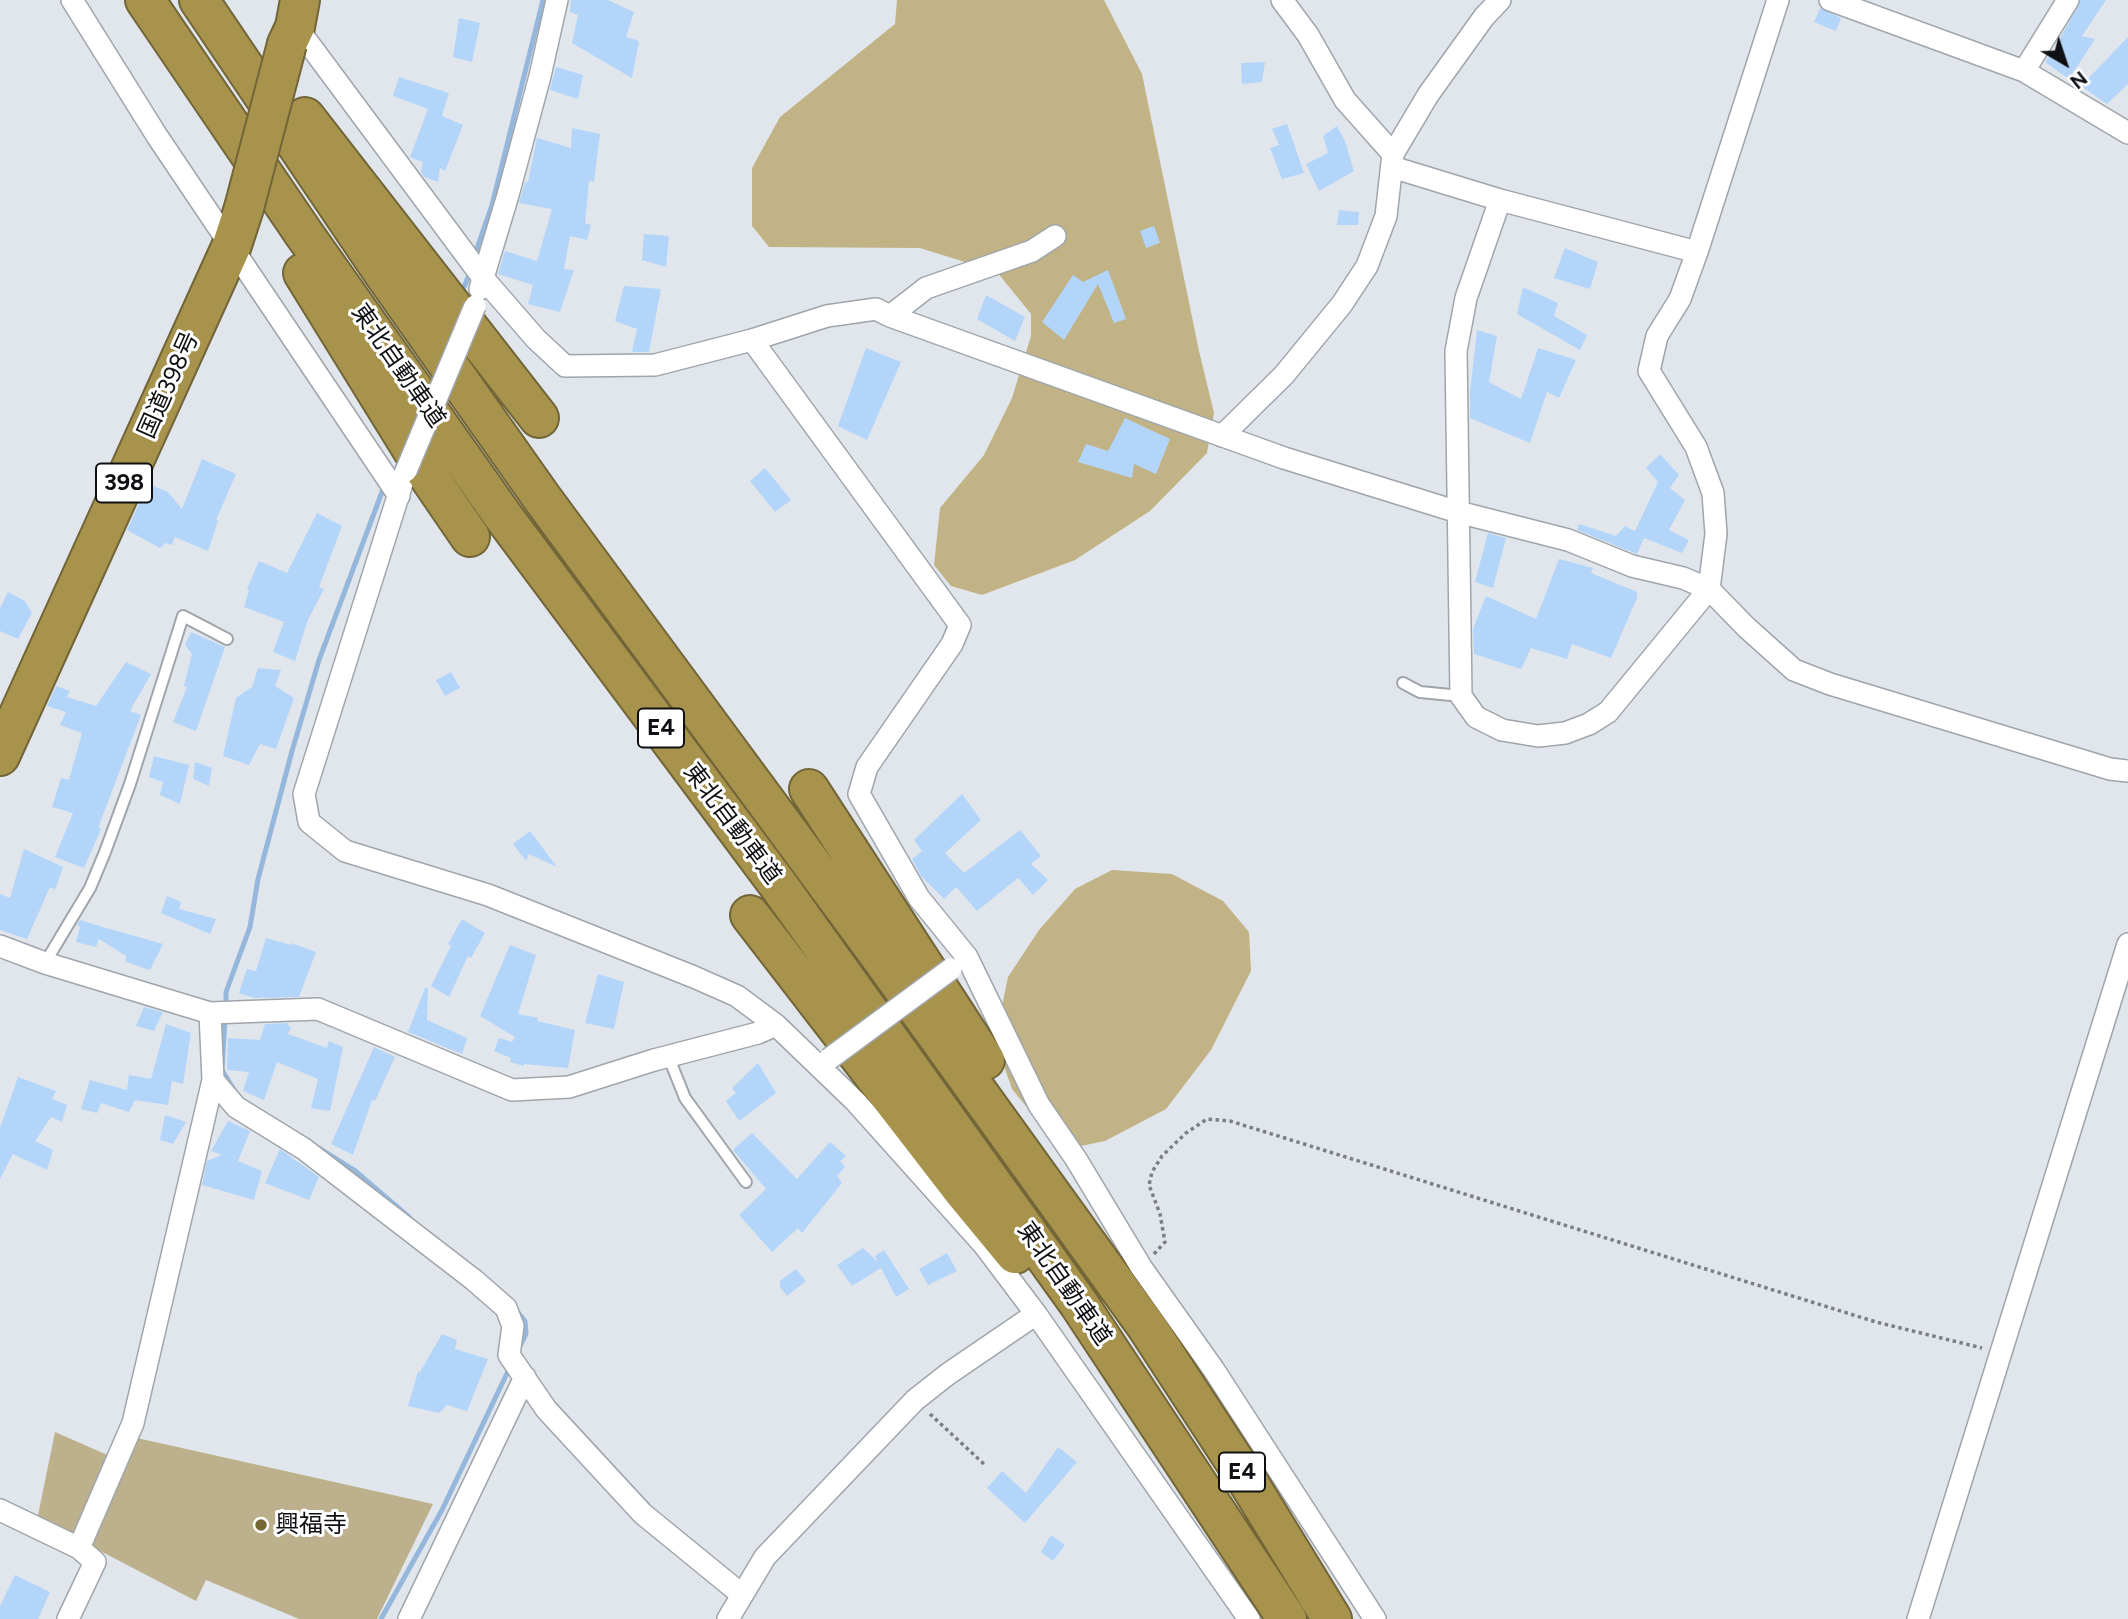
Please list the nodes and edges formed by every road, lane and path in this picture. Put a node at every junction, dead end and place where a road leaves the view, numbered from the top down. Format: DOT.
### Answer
graph roads {
  1 [pos="72,0"];
  2 [pos="145,0"];
  3 [pos="199,0"];
  4 [pos="212,0"];
  5 [pos="557,0"];
  6 [pos="1282,0"];
  7 [pos="1500,0"];
  8 [pos="1778,0"];
  9 [pos="1830,0"];
  10 [pos="2068,0"];
  11 [pos="291,18"];
  12 [pos="2024,71"];
  13 [pos="2128,133"];
  14 [pos="1392,161"];
  15 [pos="1500,200"];
  16 [pos="1055,236"];
  17 [pos="232,245"];
  18 [pos="1697,252"];
  19 [pos="480,275"];
  20 [pos="890,316"];
  21 [pos="752,340"];
  22 [pos="539,418"];
  23 [pos="1222,436"];
  24 [pos="399,496"];
  25 [pos="1458,512"];
  26 [pos="470,537"];
  27 [pos="1709,589"];
  28 [pos="228,639"];
  29 [pos="1403,683"];
  30 [pos="1461,696"];
  31 [pos="0,756"];
  32 [pos="2128,772"];
  33 [pos="809,789"];
  34 [pos="750,915"];
  35 [pos="2128,944"];
  36 [pos="0,946"];
  37 [pos="45,963"];
  38 [pos="959,963"];
  39 [pos="211,1013"];
  40 [pos="776,1025"];
  41 [pos="668,1058"];
  42 [pos="824,1063"];
  43 [pos="213,1080"];
  44 [pos="746,1182"];
  45 [pos="1141,1266"];
  46 [pos="1036,1314"];
  47 [pos="1147,1327"];
  48 [pos="2001,1353"];
  49 [pos="518,1367"];
  50 [pos="915,1400"];
  51 [pos="1179,1453"];
  52 [pos="985,1465"];
  53 [pos="0,1510"];
  54 [pos="79,1548"];
  55 [pos="741,1594"];
  56 [pos="68,1619"];
  57 [pos="409,1619"];
  58 [pos="728,1619"];
  59 [pos="1249,1619"];
  60 [pos="1287,1619"];
  61 [pos="1332,1619"];
  62 [pos="1375,1619"];
  63 [pos="1918,1619"];
  1 -- 17 [label="street"];
  2 -- 26 [label="highway"];
  2 -- 51 [label="highway, 東北自動車道 / E4"];
  3 -- 47 [label="highway, 東北自動車道 / E4"];
  4 -- 22 [label="highway"];
  5 -- 19 [label="street"];
  6 -- 14 [label="street"];
  7 -- 14 [label="street"];
  8 -- 18 [label="street"];
  9 -- 12 [label="street"];
  10 -- 12 [label="street"];
  11 -- 17 [label="highway, 国道398号 / 398, bridge"];
  11 -- 19 [label="street"];
  12 -- 13 [label="street"];
  14 -- 15 [label="street"];
  14 -- 23 [label="street"];
  15 -- 18 [label="street"];
  15 -- 25 [label="street"];
  16 -- 20 [label="street"];
  17 -- 24 [label="street"];
  17 -- 31 [label="highway, 国道398号 / 398"];
  18 -- 27 [label="street"];
  19 -- 21 [label="street"];
  19 -- 24 [label="street, bridge"];
  20 -- 21 [label="street"];
  20 -- 23 [label="street"];
  21 -- 38 [label="street"];
  23 -- 25 [label="street"];
  24 -- 40 [label="street"];
  25 -- 27 [label="street"];
  25 -- 30 [label="street"];
  27 -- 30 [label="street"];
  27 -- 32 [label="street"];
  28 -- 37 [label="lane"];
  29 -- 30 [label="lane"];
  33 -- 47 [label="highway"];
  34 -- 51 [label="highway"];
  35 -- 48 [label="street"];
  36 -- 37 [label="street"];
  37 -- 39 [label="street"];
  38 -- 42 [label="street, bridge"];
  38 -- 45 [label="street"];
  39 -- 41 [label="street"];
  39 -- 43 [label="street"];
  40 -- 41 [label="street"];
  40 -- 42 [label="street"];
  41 -- 44 [label="lane"];
  42 -- 46 [label="street"];
  43 -- 49 [label="street"];
  43 -- 54 [label="street"];
  45 -- 48 [label="path"];
  45 -- 62 [label="street"];
  46 -- 50 [label="street"];
  46 -- 59 [label="street"];
  47 -- 61 [label="highway, 東北自動車道 / E4"];
  48 -- 63 [label="street"];
  49 -- 55 [label="street"];
  49 -- 57 [label="street"];
  50 -- 52 [label="path"];
  50 -- 55 [label="street"];
  51 -- 60 [label="highway, 東北自動車道 / E4"];
  53 -- 54 [label="street"];
  54 -- 56 [label="street"];
  55 -- 58 [label="street"];
}
